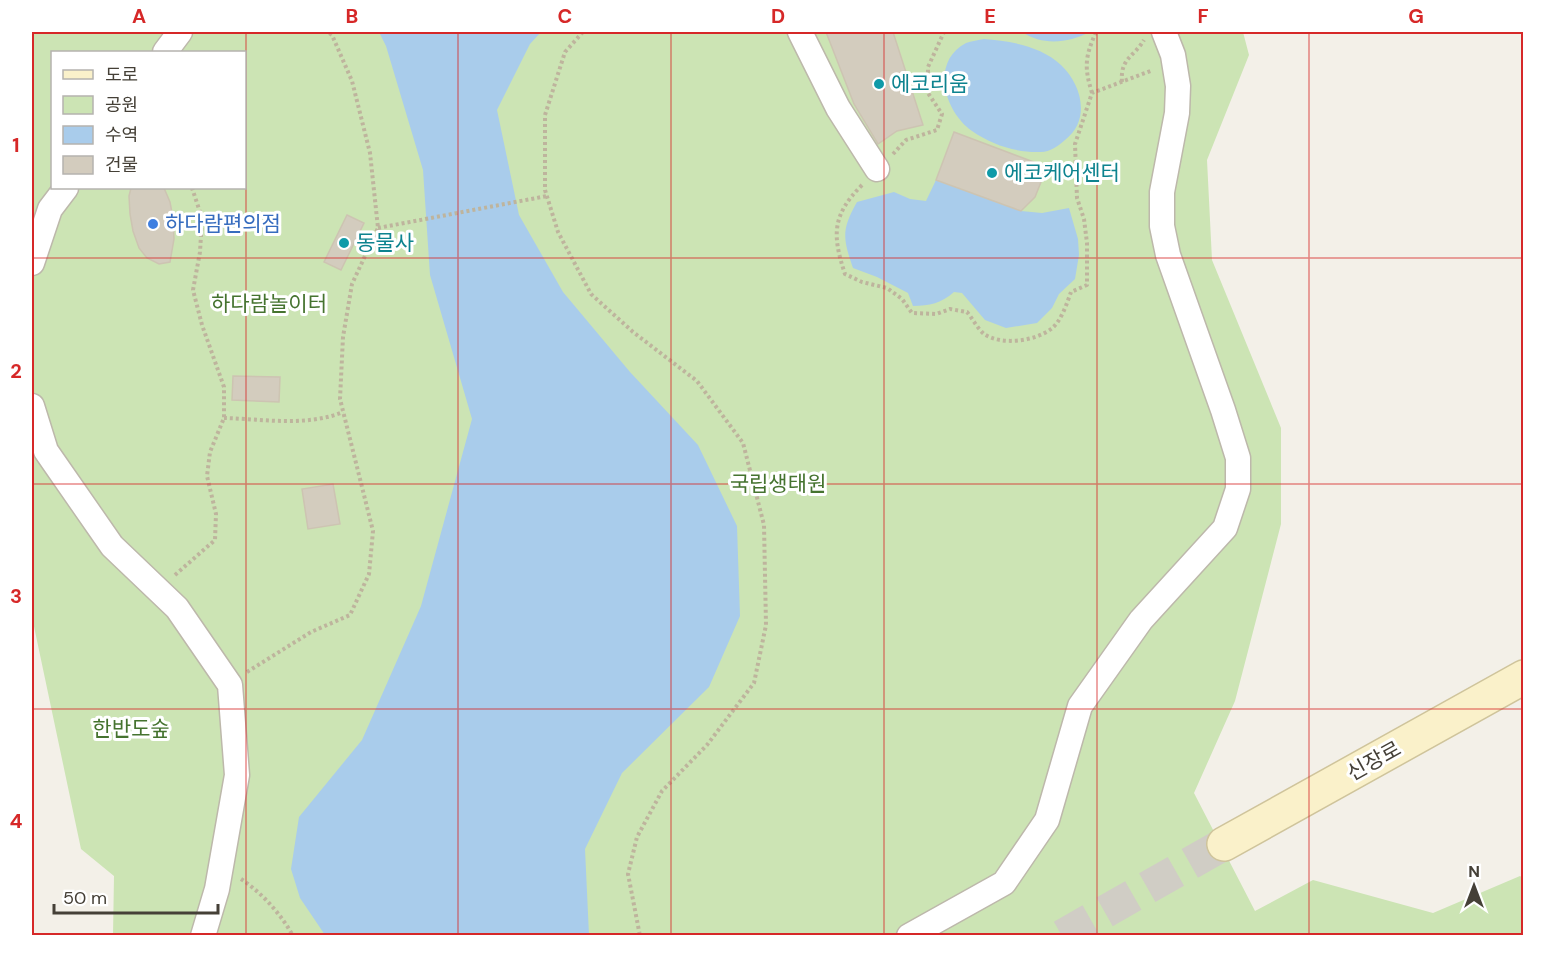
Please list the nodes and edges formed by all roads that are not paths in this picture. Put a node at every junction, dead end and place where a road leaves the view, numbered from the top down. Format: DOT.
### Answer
graph roads {
  1 [pos="180,32"];
  2 [pos="800,32"];
  3 [pos="1164,32"];
  4 [pos="166,51"];
  5 [pos="877,170"];
  6 [pos="65,189"];
  7 [pos="32,263"];
  8 [pos="32,406"];
  9 [pos="1524,677"];
  10 [pos="1224,844"];
  11 [pos="203,936"];
  12 [pos="909,936"];
  1 -- 4 [label="street"];
  2 -- 5 [label="street"];
  3 -- 12 [label="street"];
  6 -- 7 [label="street"];
  8 -- 11 [label="street"];
  9 -- 10 [label="street, 신장로"];
}
